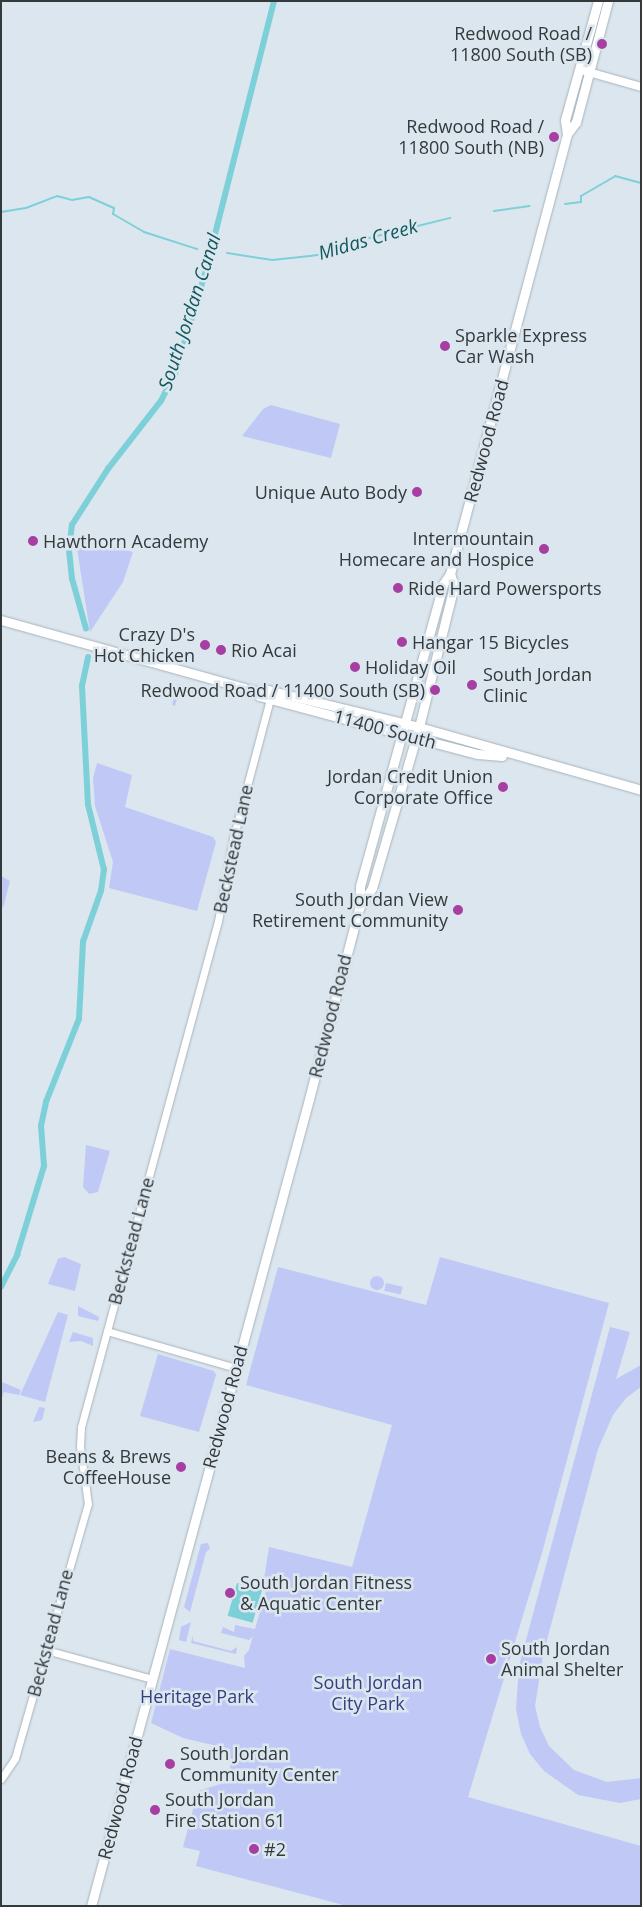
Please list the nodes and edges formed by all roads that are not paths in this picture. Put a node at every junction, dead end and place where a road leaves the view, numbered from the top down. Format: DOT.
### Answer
graph roads {
  1 [pos="598,1"];
  2 [pos="608,1"];
  3 [pos="579,70"];
  4 [pos="589,73"];
  5 [pos="641,87"];
  6 [pos="567,134"];
  7 [pos="450,574"];
  8 [pos="1,620"];
  9 [pos="255,690"];
  10 [pos="270,699"];
  11 [pos="404,723"];
  12 [pos="419,727"];
  13 [pos="402,735"];
  14 [pos="416,738"];
  15 [pos="518,757"];
  16 [pos="641,790"];
  17 [pos="359,908"];
  18 [pos="107,1331"];
  19 [pos="236,1368"];
  20 [pos="46,1650"];
  21 [pos="152,1679"];
  22 [pos="1,1779"];
  23 [pos="91,1906"];
  1 -- 3 [label="main road, Redwood Road"];
  2 -- 4 [label="main road, Redwood Road"];
  3 -- 4 [label="main road"];
  3 -- 6 [label="main road, Redwood Road"];
  4 -- 5 [label="main road"];
  4 -- 6 [label="main road, Redwood Road"];
  6 -- 7 [label="main road, Redwood Road"];
  7 -- 11 [label="main road, Redwood Road"];
  7 -- 12 [label="main road, Redwood Road"];
  8 -- 9 [label="main road, 11400 South"];
  9 -- 10 [label="main road, 11400 South"];
  9 -- 11 [label="main road, 11400 South"];
  10 -- 13 [label="main road, 11400 South"];
  10 -- 18 [label="street, Beckstead Lane"];
  11 -- 12 [label="main road, 11400 South"];
  11 -- 13 [label="main road, Redwood Road"];
  12 -- 14 [label="main road, Redwood Road"];
  12 -- 15 [label="main road, 11400 South"];
  13 -- 14 [label="main road, 11400 South"];
  13 -- 17 [label="main road, Redwood Road"];
  14 -- 15 [label="main road, 11400 South"];
  14 -- 17 [label="main road, Redwood Road"];
  15 -- 16 [label="main road, 11400 South"];
  17 -- 19 [label="main road, Redwood Road"];
  18 -- 19 [label="street"];
  18 -- 20 [label="street, Beckstead Lane"];
  19 -- 21 [label="main road, Redwood Road"];
  20 -- 21 [label="street"];
  20 -- 22 [label="street, Beckstead Lane"];
  21 -- 23 [label="main road, Redwood Road"];
}
